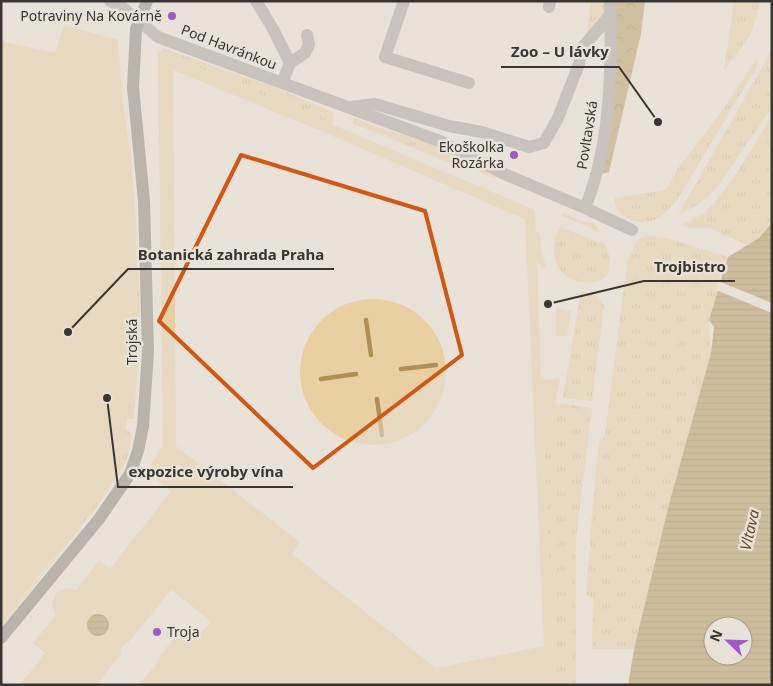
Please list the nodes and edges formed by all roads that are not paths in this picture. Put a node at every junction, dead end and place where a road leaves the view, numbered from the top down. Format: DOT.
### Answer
graph roads {
  1 [pos="110,1"];
  2 [pos="147,1"];
  3 [pos="256,1"];
  4 [pos="404,1"];
  5 [pos="610,8"];
  6 [pos="139,20"];
  7 [pos="307,35"];
  8 [pos="290,64"];
  9 [pos="282,83"];
  10 [pos="469,83"];
  11 [pos="346,107"];
  12 [pos="544,143"];
  13 [pos="585,208"];
  14 [pos="632,230"];
  15 [pos="1,638"];
  1 -- 6 [label="street, Pod Havránkou"];
  2 -- 6 [label="street, Trojská"];
  3 -- 8 [label="street"];
  4 -- 10 [label="street"];
  5 -- 12 [label="street, Povltavská"];
  5 -- 13 [label="street, Povltavská"];
  6 -- 9 [label="street, Pod Havránkou"];
  6 -- 15 [label="street, Trojská"];
  7 -- 8 [label="street"];
  8 -- 9 [label="street"];
  9 -- 11 [label="street, Pod Havránkou"];
  11 -- 12 [label="street, Pod Havránkou"];
  11 -- 13 [label="street, Pod Havránkou"];
  13 -- 14 [label="street"];
}
